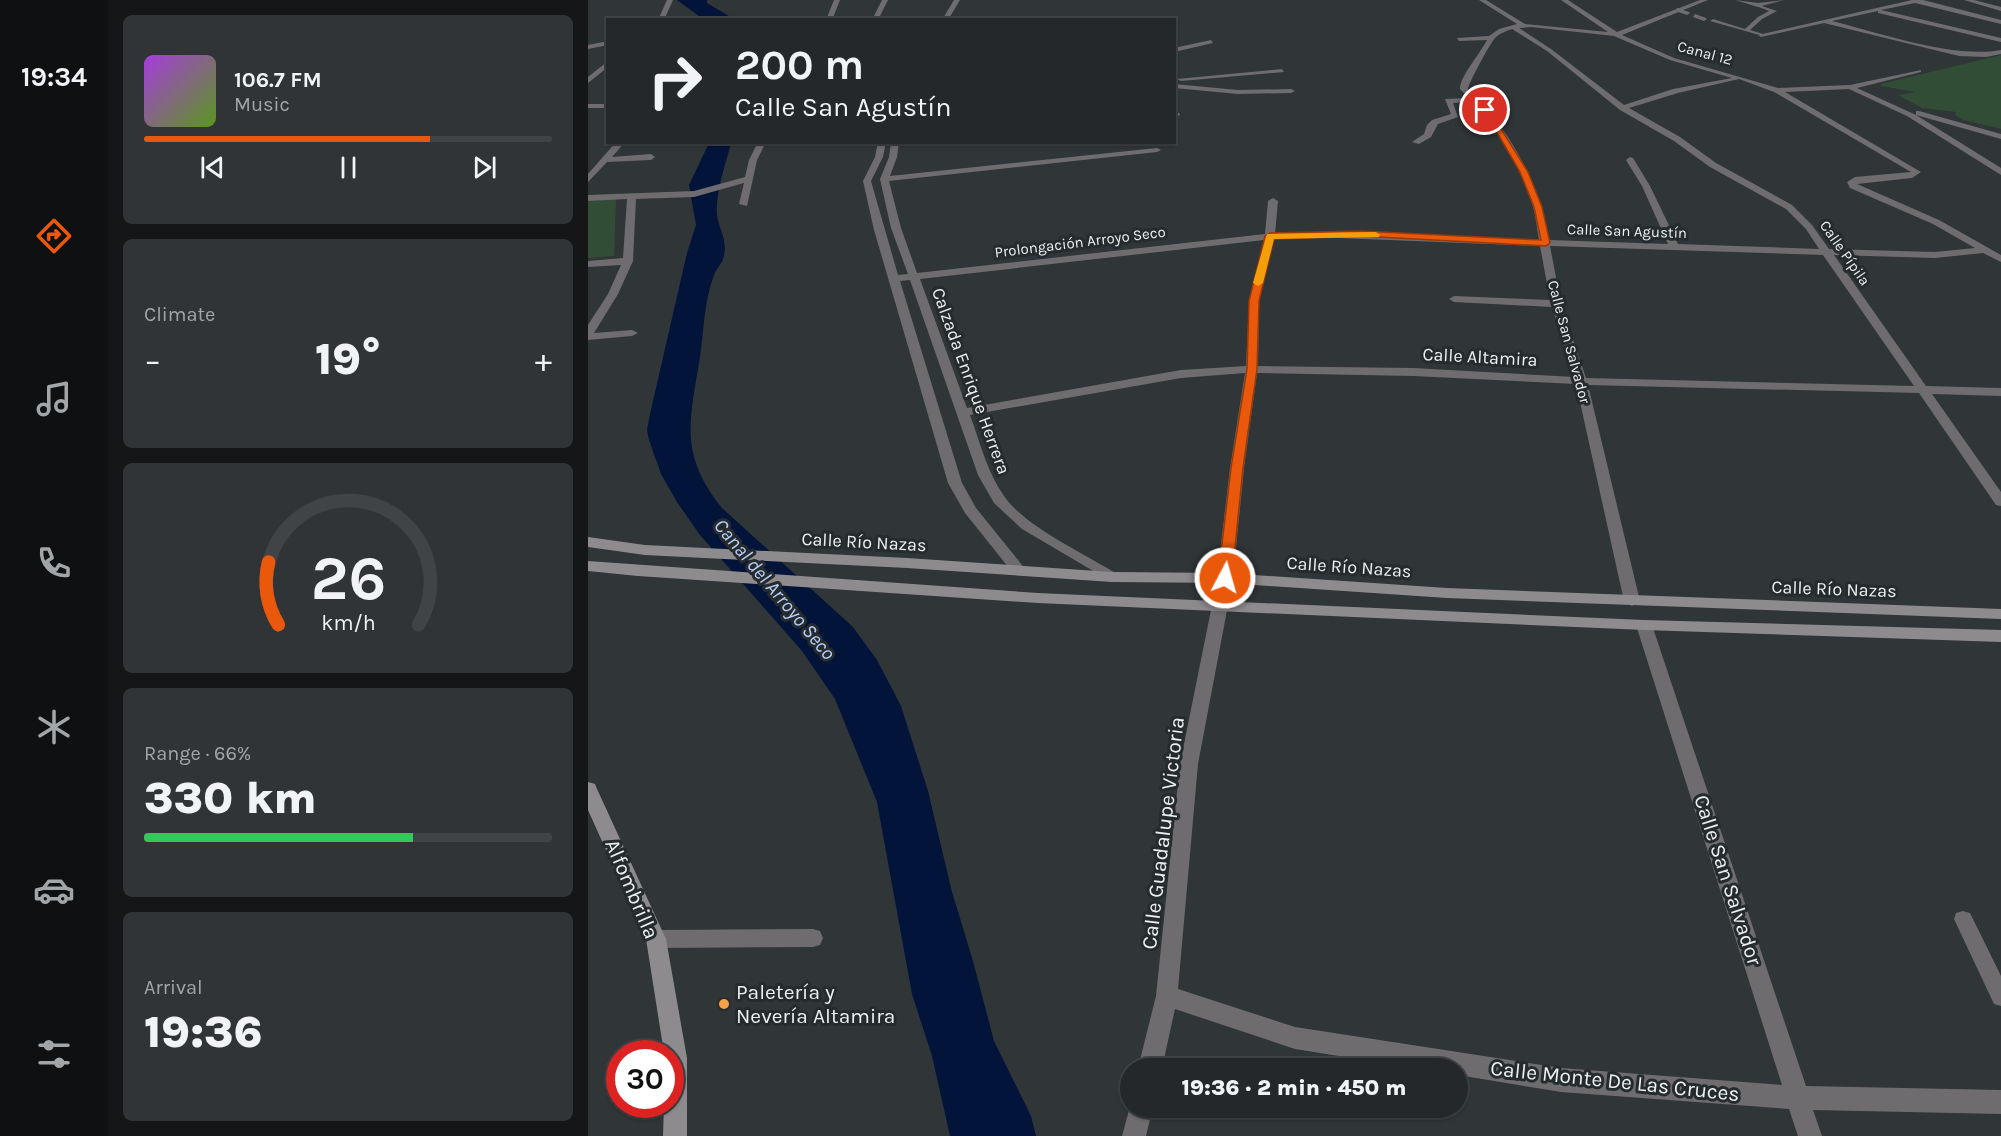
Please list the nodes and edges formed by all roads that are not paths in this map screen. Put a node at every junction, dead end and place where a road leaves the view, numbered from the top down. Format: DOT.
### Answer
graph roads {
  1 [pos="670,0"];
  2 [pos="837,0"];
  3 [pos="885,0"];
  4 [pos="949,0"];
  5 [pos="957,0"];
  6 [pos="1482,0"];
  7 [pos="1564,0"];
  8 [pos="1705,0"];
  9 [pos="1738,0"];
  10 [pos="1781,0"];
  11 [pos="1967,0"];
  12 [pos="1917,1"];
  13 [pos="1758,5"];
  14 [pos="2001,9"];
  15 [pos="1874,10"];
  16 [pos="1695,16"];
  17 [pos="662,18"];
  18 [pos="830,18"];
  19 [pos="876,18"];
  20 [pos="939,18"];
  21 [pos="946,18"];
  22 [pos="1704,19"];
  23 [pos="1713,21"];
  24 [pos="1824,21"];
  25 [pos="2001,22"];
  26 [pos="1518,26"];
  27 [pos="1746,31"];
  28 [pos="1617,35"];
  29 [pos="1761,35"];
  30 [pos="606,37"];
  31 [pos="1491,38"];
  32 [pos="1459,39"];
  33 [pos="588,40"];
  34 [pos="2001,40"];
  35 [pos="1211,42"];
  36 [pos="606,43"];
  37 [pos="588,46"];
  38 [pos="1176,50"];
  39 [pos="2001,52"];
  40 [pos="606,65"];
  41 [pos="1282,71"];
  42 [pos="1919,71"];
  43 [pos="1742,78"];
  44 [pos="1839,80"];
  45 [pos="588,81"];
  46 [pos="1176,86"];
  47 [pos="1176,86"];
  48 [pos="1850,87"];
  49 [pos="1777,90"];
  50 [pos="1291,91"];
  51 [pos="1475,100"];
  52 [pos="588,106"];
  53 [pos="606,106"];
  54 [pos="1623,108"];
  55 [pos="1910,114"];
  56 [pos="2001,137"];
  57 [pos="1416,142"];
  58 [pos="619,144"];
  59 [pos="761,144"];
  60 [pos="882,144"];
  61 [pos="895,144"];
  62 [pos="1157,150"];
  63 [pos="651,157"];
  64 [pos="606,160"];
  65 [pos="1630,160"];
  66 [pos="2001,172"];
  67 [pos="588,179"];
  68 [pos="884,179"];
  69 [pos="749,180"];
  70 [pos="632,197"];
  71 [pos="588,198"];
  72 [pos="1273,201"];
  73 [pos="744,204"];
  74 [pos="1270,236"];
  75 [pos="1546,243"];
  76 [pos="1674,247"];
  77 [pos="1824,250"];
  78 [pos="1984,250"];
  79 [pos="2001,259"];
  80 [pos="628,261"];
  81 [pos="588,264"];
  82 [pos="913,277"];
  83 [pos="894,279"];
  84 [pos="1454,299"];
  85 [pos="1556,304"];
  86 [pos="632,333"];
  87 [pos="588,336"];
  88 [pos="1252,369"];
  89 [pos="1581,381"];
  90 [pos="1920,388"];
  91 [pos="2001,392"];
  92 [pos="961,413"];
  93 [pos="2001,502"];
  94 [pos="588,542"];
  95 [pos="588,566"];
  96 [pos="609,569"];
  97 [pos="1018,570"];
  98 [pos="1112,577"];
  99 [pos="1225,578"];
  100 [pos="588,579"];
  101 [pos="1632,601"];
  102 [pos="1220,605"];
  103 [pos="2001,614"];
  104 [pos="1644,625"];
  105 [pos="2001,636"];
  106 [pos="588,790"];
  107 [pos="1963,919"];
  108 [pos="813,938"];
  109 [pos="656,939"];
  110 [pos="1167,996"];
  111 [pos="2001,997"];
  112 [pos="1152,1058"];
  113 [pos="1800,1098"];
  114 [pos="2001,1102"];
  115 [pos="1138,1118"];
  116 [pos="675,1136"];
  117 [pos="1134,1136"];
  118 [pos="1810,1136"];
  1 -- 17 [label="street"];
  2 -- 18 [label="street"];
  3 -- 19 [label="street"];
  4 -- 20 [label="street"];
  5 -- 21 [label="street"];
  6 -- 26 [label="street, Calle Pípila"];
  7 -- 28 [label="street, Canal 12"];
  8 -- 28 [label="street"];
  9 -- 13 [label="street"];
  10 -- 13 [label="street"];
  11 -- 14 [label="street"];
  12 -- 15 [label="street"];
  12 -- 25 [label="street"];
  13 -- 27 [label="lane"];
  15 -- 24 [label="street"];
  15 -- 34 [label="street"];
  16 -- 22 [label="street"];
  23 -- 27 [label="lane"];
  24 -- 29 [label="street"];
  24 -- 39 [label="street"];
  26 -- 28 [label="street"];
  26 -- 31 [label="street"];
  26 -- 54 [label="street, Calle Pípila"];
  27 -- 29 [label="lane"];
  28 -- 43 [label="street, Canal 12"];
  30 -- 33 [label="street"];
  31 -- 32 [label="street"];
  31 -- 51 [label="street, Calle San Salvador"];
  35 -- 38 [label="street"];
  36 -- 37 [label="street"];
  40 -- 45 [label="street"];
  41 -- 46 [label="street"];
  42 -- 48 [label="street, Canal 12"];
  43 -- 49 [label="street, Canal 12"];
  43 -- 54 [label="street"];
  44 -- 48 [label="street"];
  47 -- 50 [label="street"];
  48 -- 49 [label="street, Canal 12"];
  48 -- 55 [label="street"];
  49 -- 78 [label="street"];
  51 -- 57 [label="street"];
  51 -- 75 [label="street, Calle San Salvador"];
  52 -- 53 [label="street"];
  54 -- 77 [label="street, Calle Pípila"];
  55 -- 56 [label="street"];
  55 -- 66 [label="street"];
  58 -- 64 [label="street"];
  59 -- 69 [label="street"];
  60 -- 83 [label="street"];
  61 -- 68 [label="street"];
  62 -- 68 [label="street"];
  63 -- 64 [label="street"];
  64 -- 67 [label="street"];
  65 -- 76 [label="street"];
  68 -- 82 [label="street, Calzada Enrique Herrera"];
  69 -- 70 [label="street"];
  69 -- 73 [label="street"];
  70 -- 71 [label="street"];
  70 -- 80 [label="street"];
  72 -- 74 [label="street"];
  74 -- 75 [label="street, Calle San Agustín"];
  74 -- 82 [label="street, Prolongación Arroyo Seco"];
  74 -- 88 [label="street"];
  75 -- 76 [label="street, Calle San Agustín"];
  75 -- 85 [label="street, Calle San Salvador"];
  76 -- 77 [label="street, Calle San Agustín"];
  77 -- 78 [label="street, Calle San Agustín"];
  77 -- 90 [label="street, Calle Pípila"];
  78 -- 79 [label="street"];
  80 -- 81 [label="street"];
  80 -- 87 [label="street"];
  82 -- 83 [label="street, Prolongación Arroyo Seco"];
  82 -- 92 [label="street, Calzada Enrique Herrera"];
  83 -- 97 [label="street"];
  84 -- 85 [label="street"];
  85 -- 89 [label="street, Calle San Salvador"];
  86 -- 87 [label="street"];
  88 -- 89 [label="street, Calle Altamira"];
  88 -- 92 [label="street, Calle Altamira"];
  88 -- 99 [label="street"];
  89 -- 90 [label="street, Calle Altamira"];
  89 -- 101 [label="street, Calle San Salvador"];
  90 -- 91 [label="street, Calle Altamira"];
  90 -- 93 [label="street, Calle Pípila"];
  92 -- 98 [label="street, Calzada Enrique Herrera"];
  94 -- 97 [label="street, Calle Río Nazas"];
  95 -- 96 [label="street"];
  96 -- 100 [label="street"];
  96 -- 102 [label="street"];
  97 -- 98 [label="street, Calle Río Nazas"];
  98 -- 99 [label="street, Calle Río Nazas"];
  99 -- 101 [label="street, Calle Río Nazas"];
  101 -- 103 [label="street, Calle Río Nazas"];
  102 -- 104 [label="street"];
  102 -- 110 [label="street, Calle Guadalupe Victoria"];
  104 -- 105 [label="street"];
  104 -- 113 [label="street, Calle San Salvador"];
  106 -- 109 [label="street, Alfombrilla"];
  107 -- 111 [label="lane"];
  108 -- 109 [label="street"];
  109 -- 116 [label="street, Alfombrilla"];
  110 -- 112 [label="street, Calle Guadalupe Victoria"];
  110 -- 113 [label="street, Calle Monte De Las Cruces"];
  113 -- 114 [label="street, Calle Monte De Las Cruces"];
  113 -- 118 [label="street, Calle San Salvador"];
  115 -- 117 [label="street"];
}
